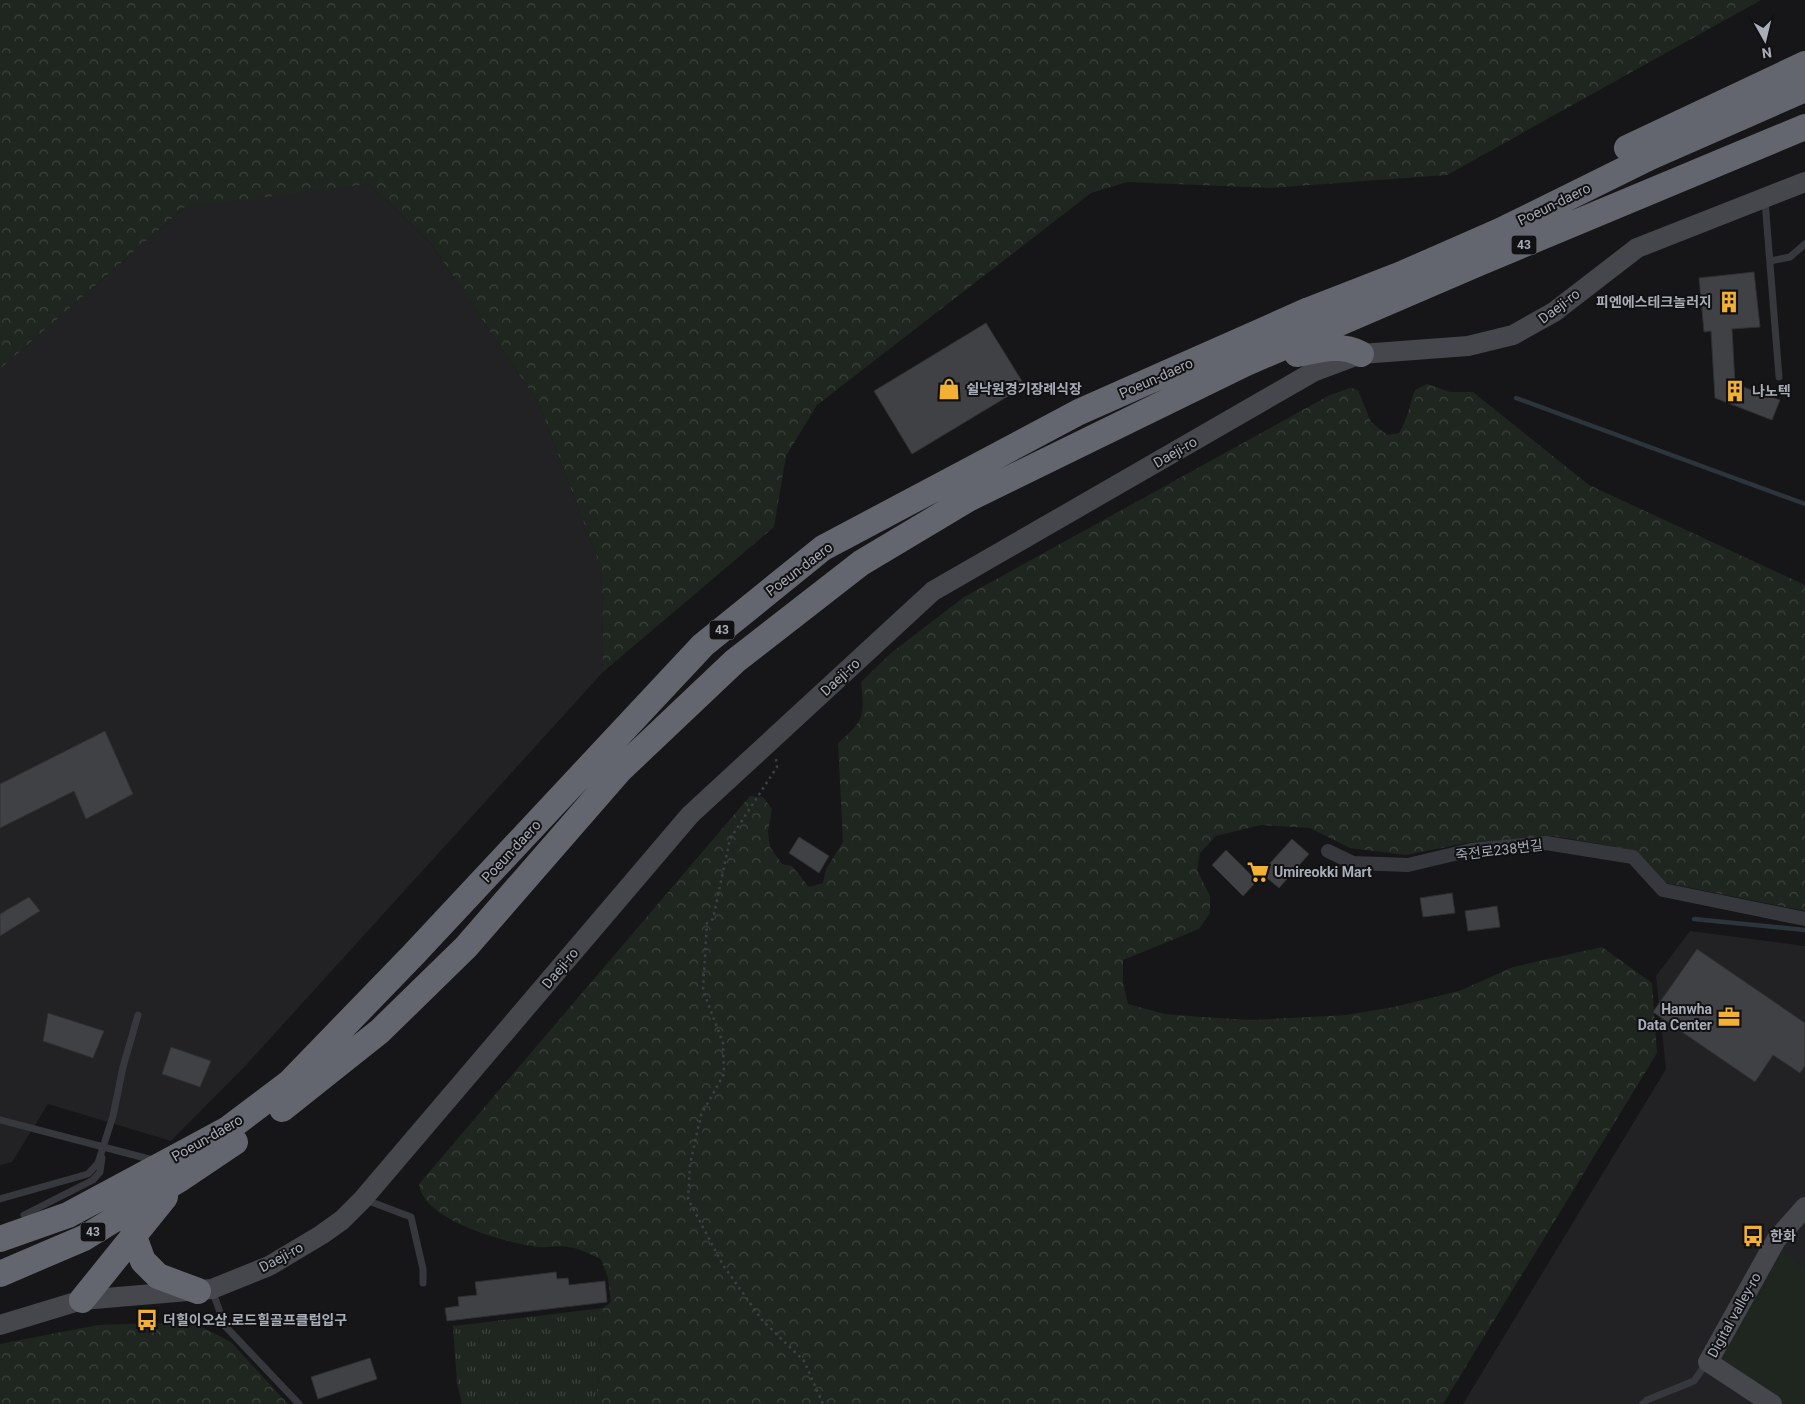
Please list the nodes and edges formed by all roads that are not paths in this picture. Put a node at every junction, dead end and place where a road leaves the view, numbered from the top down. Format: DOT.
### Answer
graph roads {
  1 [pos="1805,64"];
  2 [pos="1805,89"];
  3 [pos="1805,128"];
  4 [pos="1805,182"];
  5 [pos="1765,198"];
  6 [pos="1805,244"];
  7 [pos="1770,261"];
  8 [pos="1404,273"];
  9 [pos="1361,354"];
  10 [pos="1244,364"];
  11 [pos="1779,377"];
  12 [pos="1328,851"];
  13 [pos="1805,919"];
  14 [pos="138,1015"];
  15 [pos="0,1120"];
  16 [pos="103,1148"];
  17 [pos="173,1170"];
  18 [pos="0,1198"];
  19 [pos="363,1199"];
  20 [pos="1805,1207"];
  21 [pos="12,1218"];
  22 [pos="133,1234"];
  23 [pos="0,1239"];
  24 [pos="0,1274"];
  25 [pos="422,1283"];
  26 [pos="205,1290"];
  27 [pos="82,1300"];
  28 [pos="0,1325"];
  29 [pos="1708,1362"];
  30 [pos="299,1404"];
  31 [pos="1643,1404"];
  32 [pos="1772,1404"];
  1 -- 8 [label="highway"];
  2 -- 8 [label="highway, Poeun-daero / 43"];
  3 -- 10 [label="highway, Poeun-daero / 43"];
  4 -- 5 [label="main road, Daeji-ro"];
  5 -- 7 [label="lane"];
  5 -- 9 [label="main road, Daeji-ro"];
  6 -- 7 [label="lane"];
  7 -- 11 [label="lane"];
  8 -- 17 [label="highway, Poeun-daero / 43"];
  9 -- 10 [label="highway"];
  9 -- 19 [label="main road, Daeji-ro"];
  10 -- 17 [label="highway, Poeun-daero / 43"];
  12 -- 13 [label="street, 죽전로238번길"];
  14 -- 16 [label="lane"];
  15 -- 16 [label="lane"];
  16 -- 17 [label="lane"];
  16 -- 18 [label="lane"];
  16 -- 21 [label="lane"];
  17 -- 21 [label="highway"];
  17 -- 22 [label="highway"];
  17 -- 23 [label="highway, Poeun-daero / 43"];
  17 -- 24 [label="highway, Poeun-daero / 43"];
  19 -- 25 [label="lane"];
  19 -- 26 [label="main road, Daeji-ro"];
  20 -- 29 [label="main road, Digital valley-ro"];
  22 -- 26 [label="highway"];
  22 -- 27 [label="highway"];
  26 -- 27 [label="main road, Daeji-ro"];
  26 -- 30 [label="lane"];
  27 -- 28 [label="main road, Daeji-ro"];
  29 -- 31 [label="lane"];
  29 -- 32 [label="main road, Digital valley-ro"];
}
